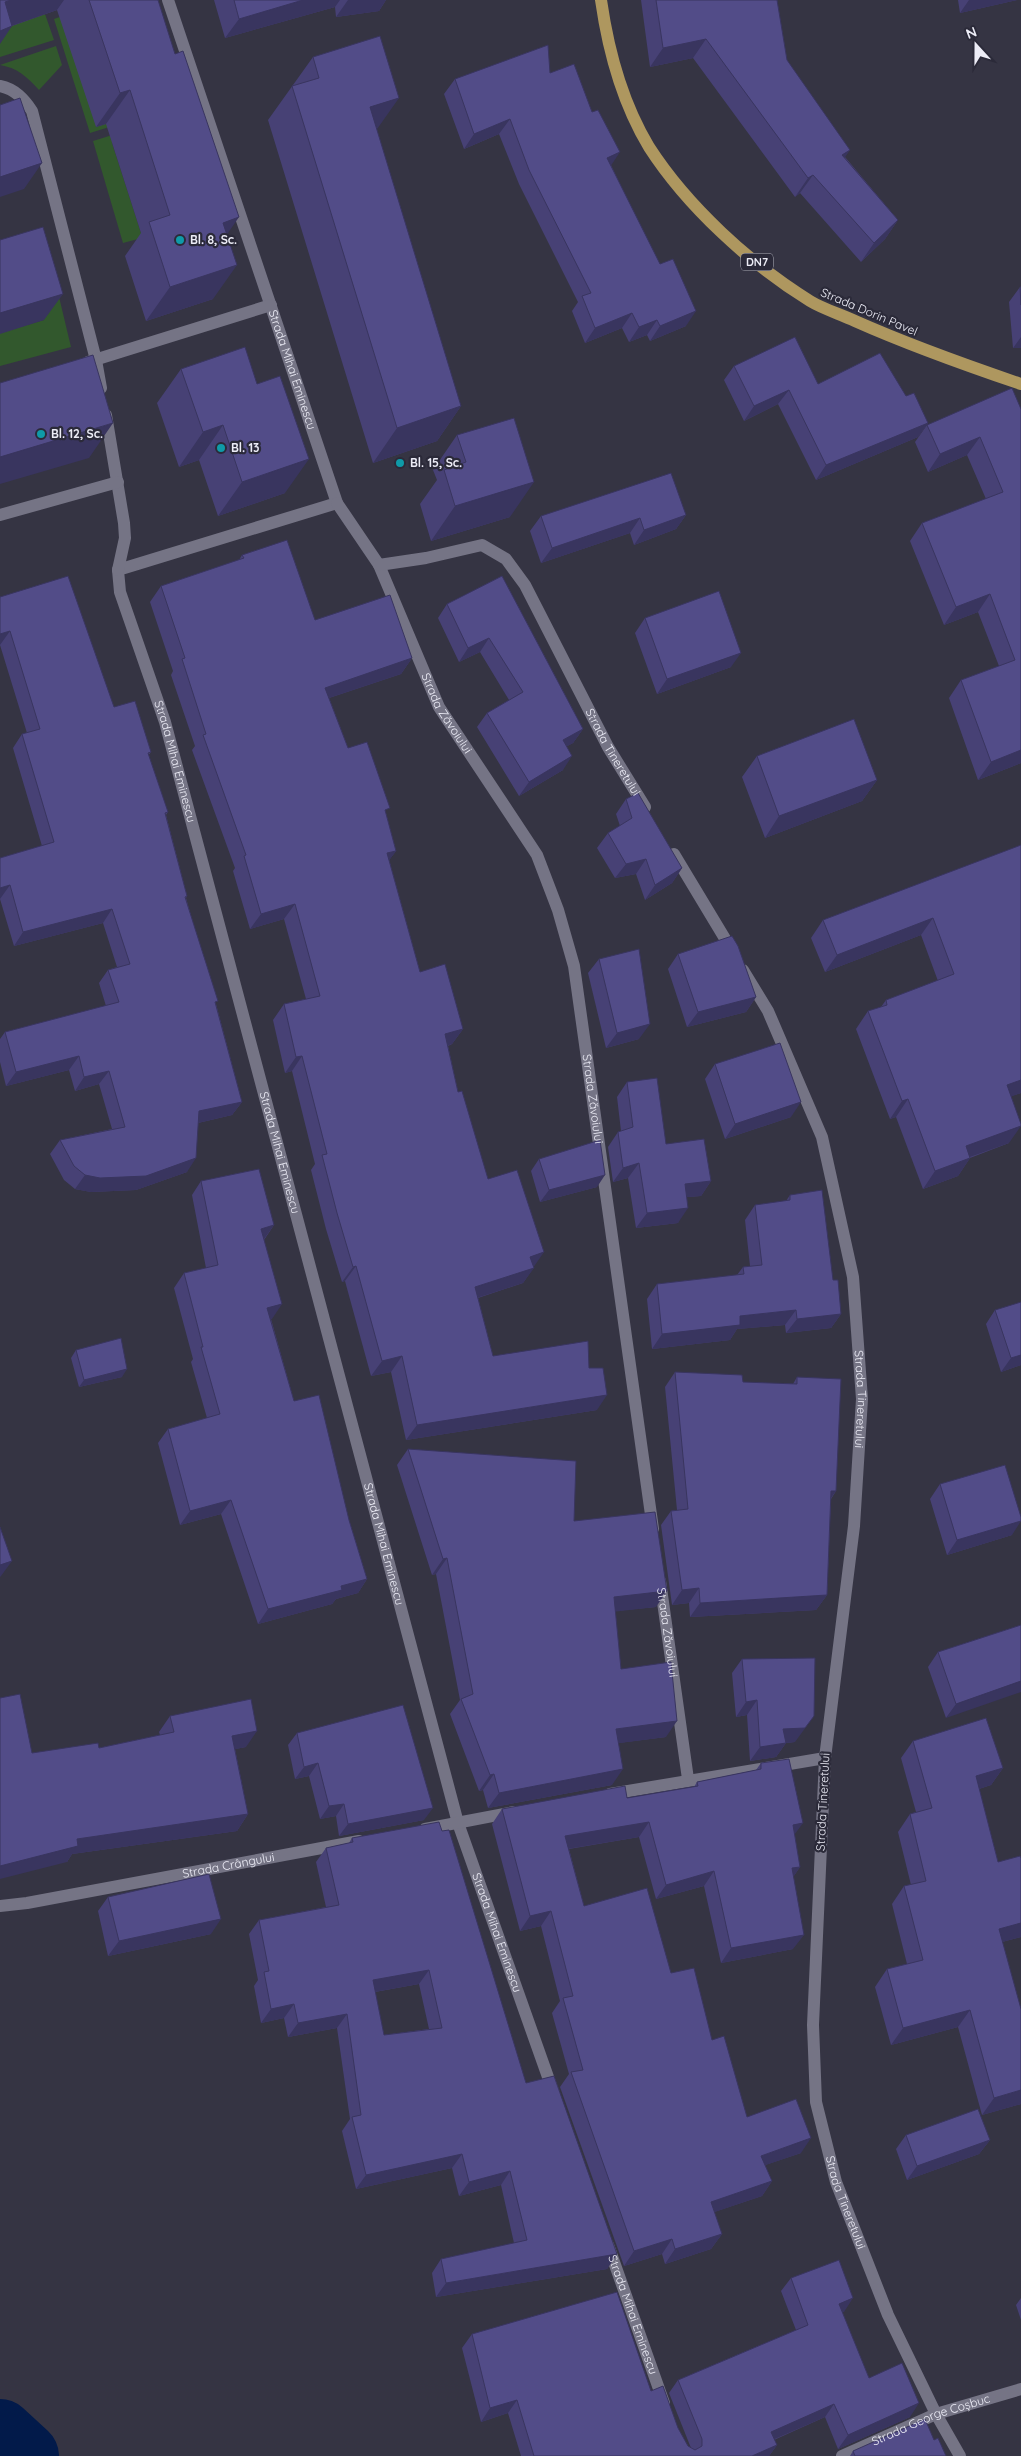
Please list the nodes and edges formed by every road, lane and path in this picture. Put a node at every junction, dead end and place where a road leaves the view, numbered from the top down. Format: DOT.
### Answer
graph roads {
  1 [pos="168,0"];
  2 [pos="601,0"];
  3 [pos="0,86"];
  4 [pos="270,305"];
  5 [pos="96,360"];
  6 [pos="78,365"];
  7 [pos="1021,384"];
  8 [pos="118,482"];
  9 [pos="337,503"];
  10 [pos="0,515"];
  11 [pos="378,565"];
  12 [pos="118,570"];
  13 [pos="652,819"];
  14 [pos="667,843"];
  15 [pos="655,1544"];
  16 [pos="658,1564"];
  17 [pos="825,1758"];
  18 [pos="688,1779"];
  19 [pos="602,1796"];
  20 [pos="525,1810"];
  21 [pos="458,1823"];
  22 [pos="409,1832"];
  23 [pos="370,1839"];
  24 [pos="0,1906"];
  25 [pos="557,2102"];
  26 [pos="603,2233"];
  27 [pos="1021,2388"];
  28 [pos="936,2414"];
  29 [pos="670,2419"];
  30 [pos="842,2456"];
  31 [pos="960,2456"];
  1 -- 4 [label="street, Strada Mihai Eminescu"];
  2 -- 7 [label="main road, Strada Dorin Pavel / DN7"];
  3 -- 5 [label="street, Strada Mihai Eminescu"];
  4 -- 5 [label="street"];
  4 -- 9 [label="street, Strada Mihai Eminescu"];
  5 -- 6 [label="street"];
  5 -- 8 [label="street, Strada Mihai Eminescu"];
  8 -- 10 [label="street"];
  8 -- 12 [label="street, Strada Mihai Eminescu"];
  9 -- 11 [label="street, Strada Zăvoiului"];
  9 -- 12 [label="street"];
  11 -- 13 [label="street, Strada Tineretului"];
  11 -- 15 [label="street, Strada Zăvoiului"];
  12 -- 21 [label="street, Strada Mihai Eminescu"];
  14 -- 17 [label="street, Strada Tineretului"];
  16 -- 18 [label="street, Strada Zăvoiului"];
  17 -- 18 [label="street"];
  17 -- 28 [label="street, Strada Tineretului"];
  18 -- 19 [label="street"];
  20 -- 21 [label="street"];
  21 -- 22 [label="street"];
  21 -- 25 [label="street, Strada Mihai Eminescu"];
  23 -- 24 [label="street, Strada Crângului"];
  26 -- 29 [label="street, Strada Mihai Eminescu"];
  27 -- 28 [label="street, Strada George Coșbuc"];
  28 -- 30 [label="street, Strada George Coșbuc"];
  28 -- 31 [label="street, Strada Tineretului"];
}
